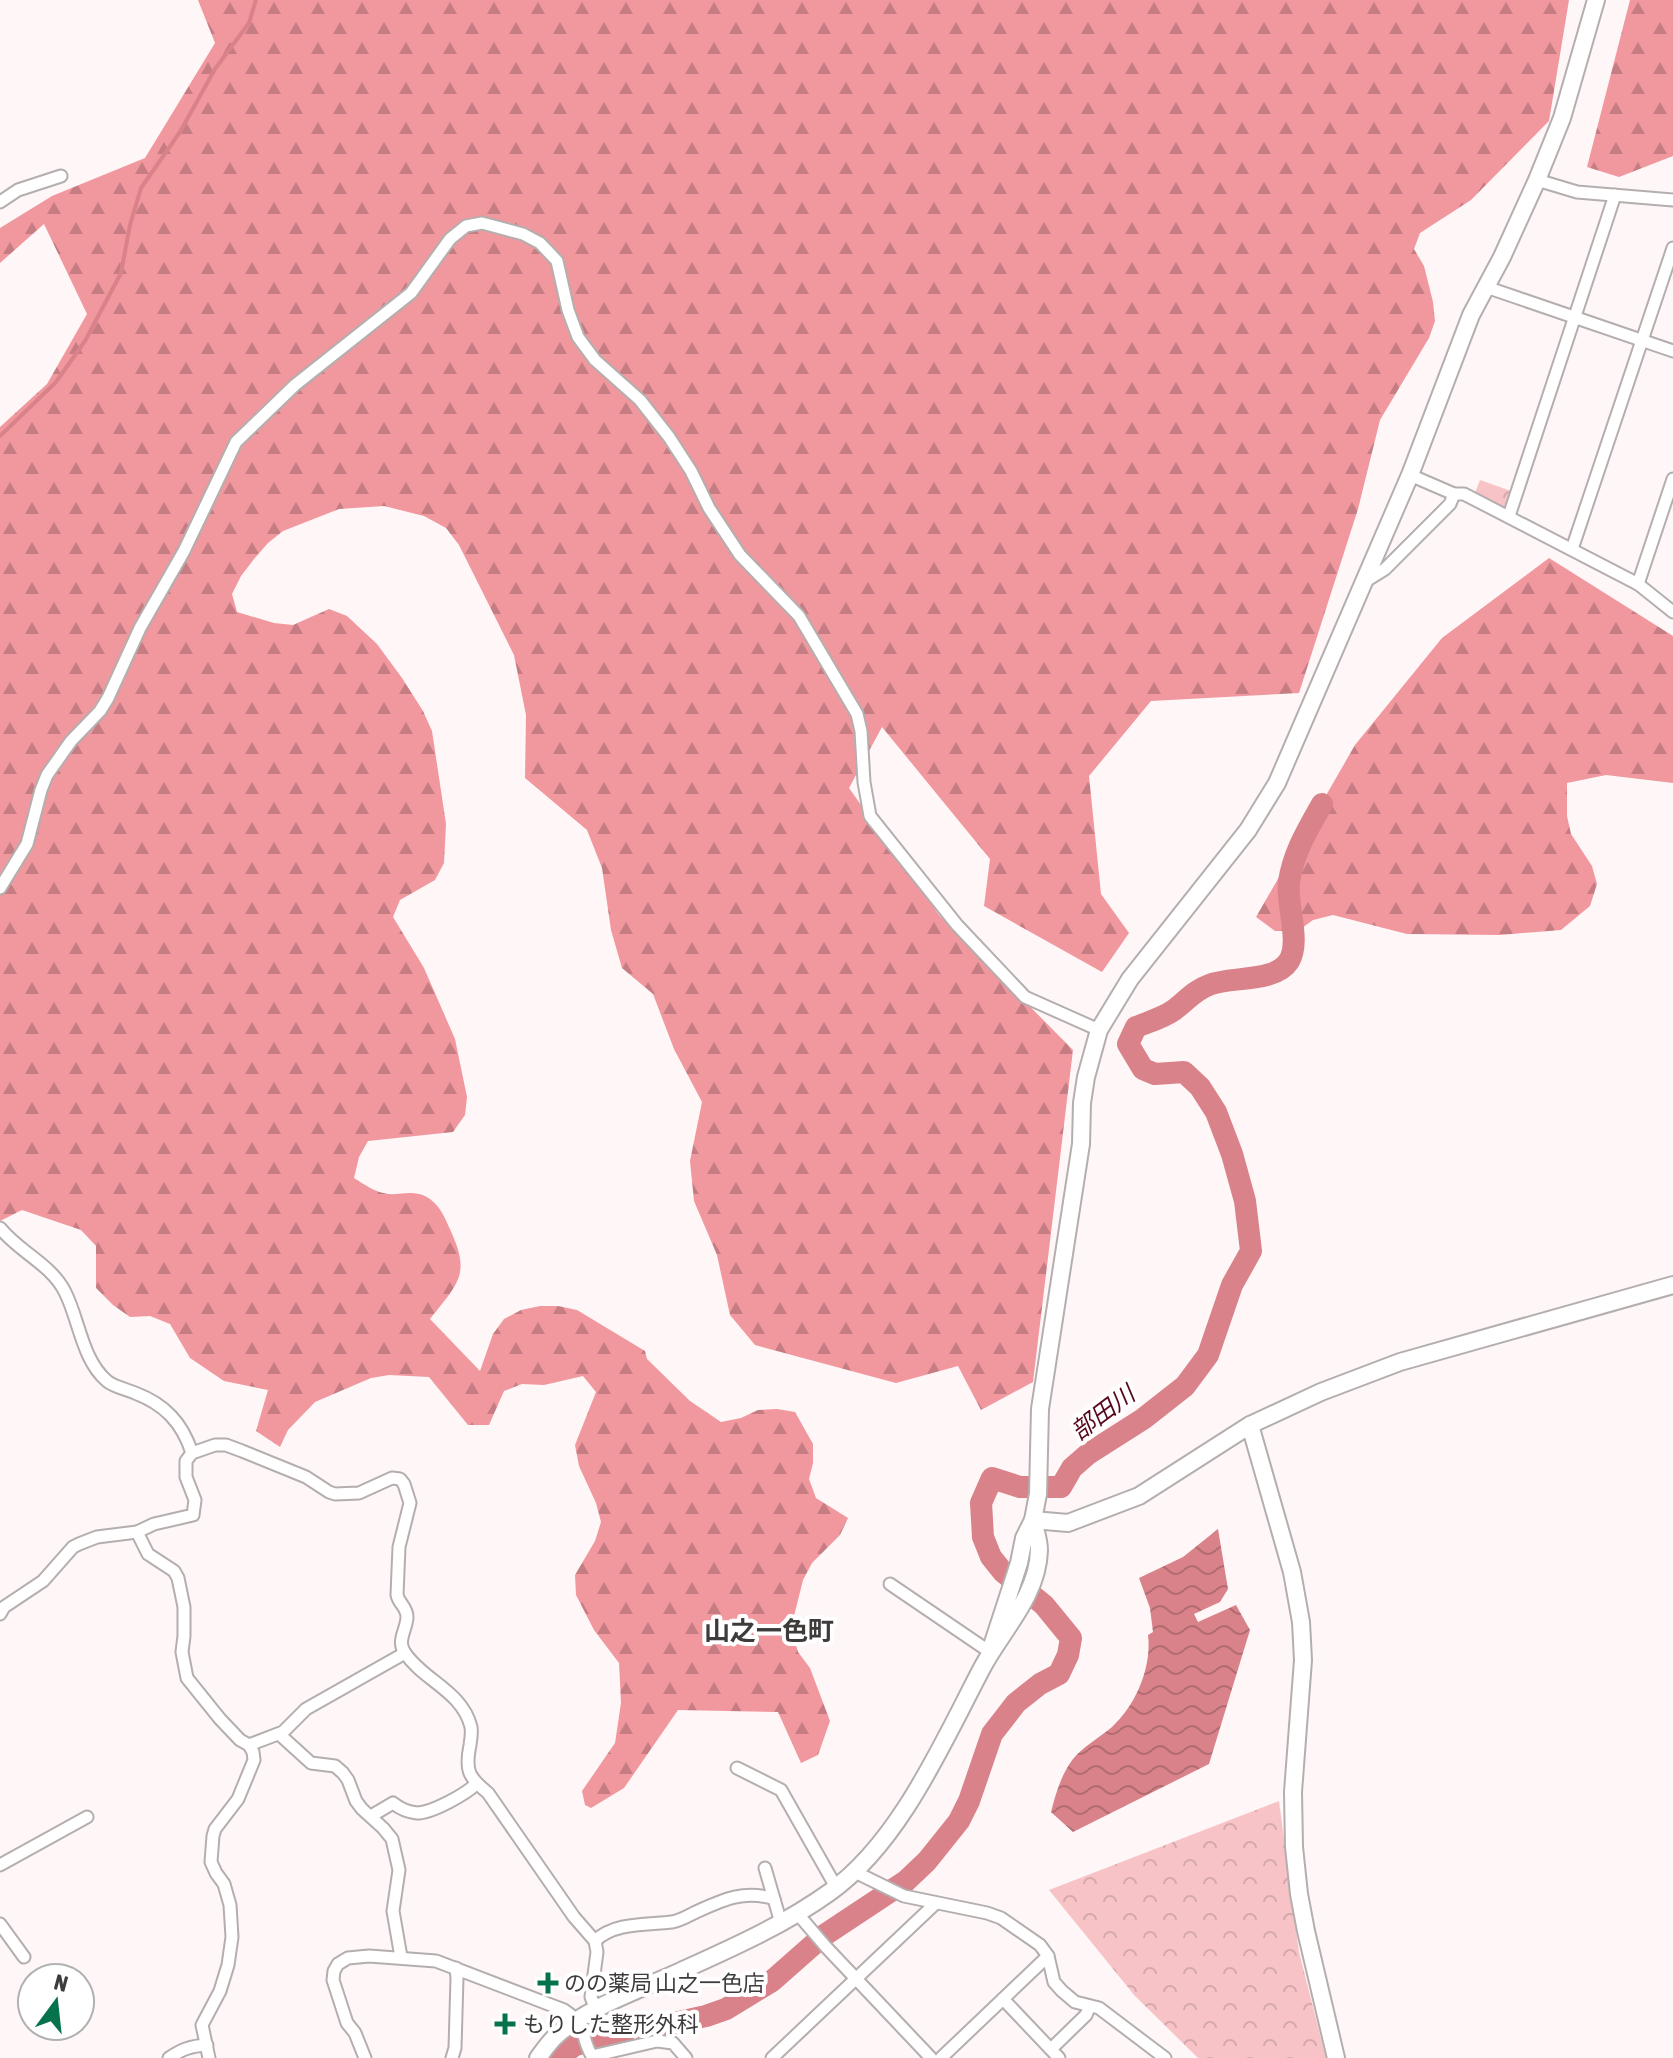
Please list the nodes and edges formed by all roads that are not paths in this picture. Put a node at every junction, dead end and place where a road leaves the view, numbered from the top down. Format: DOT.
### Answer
graph roads {
  1 [pos="1596,0"];
  2 [pos="61,176"];
  3 [pos="1537,180"];
  4 [pos="1615,195"];
  5 [pos="1673,200"];
  6 [pos="0,202"];
  7 [pos="1673,248"];
  8 [pos="1486,287"];
  9 [pos="1574,318"];
  10 [pos="1642,342"];
  11 [pos="1673,351"];
  12 [pos="1410,475"];
  13 [pos="1673,479"];
  14 [pos="1454,494"];
  15 [pos="1509,516"];
  16 [pos="1572,549"];
  17 [pos="1364,582"];
  18 [pos="1638,584"];
  19 [pos="1673,612"];
  20 [pos="0,888"];
  21 [pos="1099,1030"];
  22 [pos="0,1228"];
  23 [pos="1673,1285"];
  24 [pos="1250,1425"];
  25 [pos="192,1453"];
  26 [pos="1033,1520"];
  27 [pos="137,1532"];
  28 [pos="890,1584"];
  29 [pos="1016,1600"];
  30 [pos="0,1614"];
  31 [pos="990,1652"];
  32 [pos="405,1653"];
  33 [pos="279,1734"];
  34 [pos="249,1745"];
  35 [pos="737,1768"];
  36 [pos="476,1784"];
  37 [pos="371,1816"];
  38 [pos="87,1817"];
  39 [pos="0,1865"];
  40 [pos="765,1868"];
  41 [pos="855,1872"];
  42 [pos="836,1887"];
  43 [pos="774,1899"];
  44 [pos="936,1903"];
  45 [pos="797,1913"];
  46 [pos="781,1923"];
  47 [pos="0,1924"];
  48 [pos="595,1941"];
  49 [pos="1048,1956"];
  50 [pos="24,1957"];
  51 [pos="401,1957"];
  52 [pos="456,1968"];
  53 [pos="855,1979"];
  54 [pos="1003,1999"];
  55 [pos="1090,2006"];
  56 [pos="596,2010"];
  57 [pos="582,2027"];
  58 [pos="208,2052"];
  59 [pos="1055,2054"];
  60 [pos="169,2058"];
  61 [pos="365,2058"];
  62 [pos="452,2058"];
  63 [pos="538,2058"];
  64 [pos="686,2058"];
  65 [pos="772,2058"];
  66 [pos="931,2058"];
  67 [pos="941,2058"];
  68 [pos="1165,2058"];
  69 [pos="1336,2058"];
  1 -- 3 [label="street"];
  2 -- 6 [label="street"];
  3 -- 4 [label="street"];
  3 -- 8 [label="street"];
  4 -- 5 [label="street"];
  4 -- 9 [label="street"];
  7 -- 10 [label="street"];
  8 -- 9 [label="street"];
  8 -- 12 [label="street"];
  9 -- 10 [label="street"];
  9 -- 15 [label="street"];
  10 -- 11 [label="street"];
  10 -- 16 [label="street"];
  12 -- 14 [label="street"];
  12 -- 17 [label="street"];
  13 -- 18 [label="street"];
  14 -- 15 [label="street"];
  14 -- 17 [label="street"];
  15 -- 16 [label="street"];
  16 -- 18 [label="street"];
  17 -- 21 [label="street"];
  18 -- 19 [label="street"];
  20 -- 21 [label="street"];
  21 -- 26 [label="street"];
  22 -- 25 [label="street"];
  23 -- 24 [label="street"];
  24 -- 26 [label="street"];
  24 -- 69 [label="street"];
  25 -- 27 [label="street"];
  25 -- 32 [label="street"];
  26 -- 29 [label="street"];
  26 -- 29 [label="street"];
  27 -- 30 [label="street"];
  27 -- 34 [label="street"];
  28 -- 31 [label="street"];
  29 -- 31 [label="street"];
  31 -- 41 [label="street"];
  32 -- 33 [label="street"];
  32 -- 36 [label="street"];
  33 -- 34 [label="street"];
  33 -- 37 [label="street"];
  34 -- 58 [label="street"];
  35 -- 42 [label="street"];
  36 -- 37 [label="street"];
  36 -- 48 [label="street"];
  37 -- 51 [label="street"];
  38 -- 39 [label="street"];
  40 -- 43 [label="street"];
  41 -- 42 [label="street"];
  41 -- 44 [label="street"];
  42 -- 45 [label="street"];
  43 -- 46 [label="street"];
  43 -- 48 [label="street"];
  44 -- 49 [label="street"];
  44 -- 53 [label="street"];
  45 -- 46 [label="street"];
  45 -- 53 [label="street"];
  46 -- 56 [label="street"];
  47 -- 50 [label="street"];
  48 -- 56 [label="street"];
  49 -- 54 [label="street"];
  49 -- 55 [label="street"];
  51 -- 52 [label="street"];
  51 -- 61 [label="street"];
  52 -- 57 [label="street"];
  52 -- 62 [label="street"];
  53 -- 65 [label="street"];
  53 -- 66 [label="street"];
  54 -- 59 [label="street"];
  54 -- 67 [label="street"];
  55 -- 59 [label="street"];
  55 -- 68 [label="street"];
  56 -- 57 [label="street"];
  57 -- 63 [label="street"];
  57 -- 64 [label="street"];
  58 -- 60 [label="street"];
}
